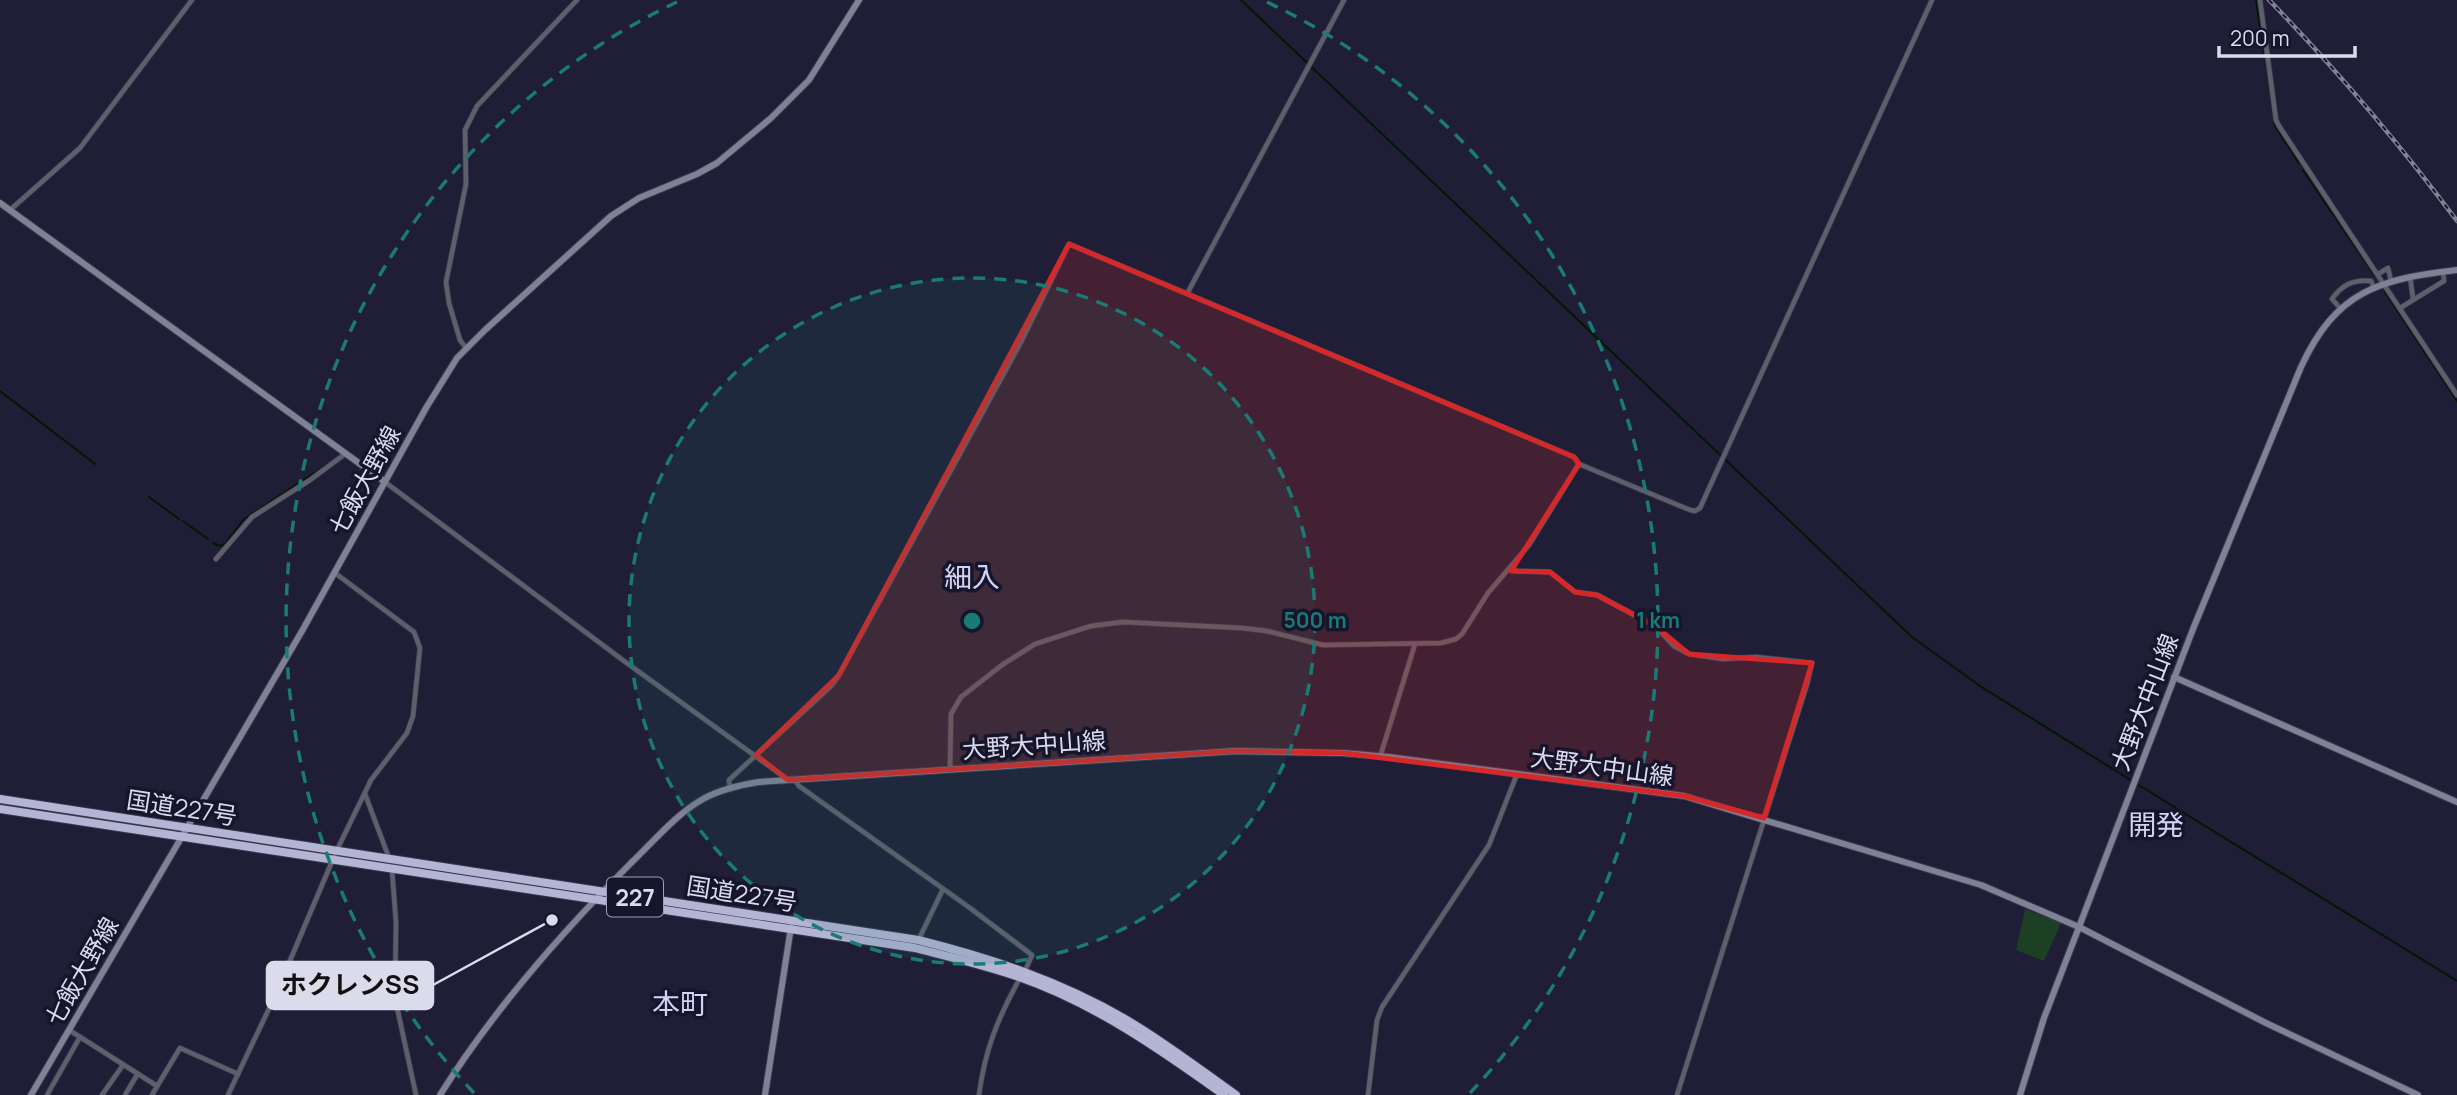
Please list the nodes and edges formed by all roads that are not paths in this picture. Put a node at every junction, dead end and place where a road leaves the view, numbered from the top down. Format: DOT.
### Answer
graph roads {
  1 [pos="192,0"];
  2 [pos="577,0"];
  3 [pos="859,0"];
  4 [pos="1344,0"];
  5 [pos="1932,0"];
  6 [pos="2260,0"];
  7 [pos="0,203"];
  8 [pos="10,210"];
  9 [pos="2457,271"];
  10 [pos="2443,272"];
  11 [pos="2378,274"];
  12 [pos="2410,276"];
  13 [pos="2388,282"];
  14 [pos="2374,288"];
  15 [pos="1188,292"];
  16 [pos="2413,299"];
  17 [pos="2400,308"];
  18 [pos="2341,309"];
  19 [pos="466,348"];
  20 [pos="2457,395"];
  21 [pos="345,454"];
  22 [pos="1579,464"];
  23 [pos="385,482"];
  24 [pos="216,559"];
  25 [pos="1511,568"];
  26 [pos="334,573"];
  27 [pos="1415,644"];
  28 [pos="2174,677"];
  29 [pos="756,755"];
  30 [pos="1380,757"];
  31 [pos="950,769"];
  32 [pos="1517,774"];
  33 [pos="791,780"];
  34 [pos="730,788"];
  35 [pos="364,794"];
  36 [pos="0,799"];
  37 [pos="2457,802"];
  38 [pos="0,809"];
  39 [pos="1764,818"];
  40 [pos="184,832"];
  41 [pos="334,856"];
  42 [pos="390,860"];
  43 [pos="392,869"];
  44 [pos="943,889"];
  45 [pos="602,891"];
  46 [pos="595,899"];
  47 [pos="792,924"];
  48 [pos="2079,927"];
  49 [pos="917,944"];
  50 [pos="1023,974"];
  51 [pos="68,1029"];
  52 [pos="80,1037"];
  53 [pos="123,1065"];
  54 [pos="238,1074"];
  55 [pos="137,1075"];
  56 [pos="157,1086"];
  57 [pos="32,1095"];
  58 [pos="47,1095"];
  59 [pos="102,1095"];
  60 [pos="125,1095"];
  61 [pos="152,1095"];
  62 [pos="228,1095"];
  63 [pos="416,1095"];
  64 [pos="440,1095"];
  65 [pos="765,1095"];
  66 [pos="979,1095"];
  67 [pos="1224,1095"];
  68 [pos="1236,1095"];
  69 [pos="1368,1095"];
  70 [pos="1677,1095"];
  71 [pos="2020,1095"];
  72 [pos="2418,1095"];
  1 -- 8 [label="street"];
  2 -- 19 [label="street"];
  3 -- 19 [label="main road, 七飯大野線"];
  4 -- 15 [label="street"];
  5 -- 22 [label="street"];
  6 -- 11 [label="street"];
  7 -- 8 [label="main road"];
  8 -- 21 [label="main road"];
  9 -- 10 [label="main road, 大野大中山線"];
  10 -- 12 [label="main road, 大野大中山線"];
  10 -- 16 [label="street"];
  11 -- 13 [label="street"];
  11 -- 13 [label="street"];
  12 -- 13 [label="main road, 大野大中山線"];
  12 -- 16 [label="street"];
  13 -- 14 [label="main road, 大野大中山線"];
  13 -- 17 [label="street"];
  14 -- 18 [label="main road, 大野大中山線"];
  14 -- 18 [label="street"];
  15 -- 22 [label="street"];
  15 -- 29 [label="street"];
  16 -- 17 [label="street"];
  17 -- 20 [label="street"];
  18 -- 28 [label="main road, 大野大中山線"];
  19 -- 23 [label="main road, 七飯大野線"];
  21 -- 23 [label="main road"];
  21 -- 24 [label="street"];
  22 -- 25 [label="street"];
  23 -- 26 [label="main road, 七飯大野線"];
  23 -- 29 [label="street"];
  25 -- 27 [label="street"];
  25 -- 39 [label="street"];
  26 -- 35 [label="street"];
  26 -- 40 [label="main road, 七飯大野線"];
  27 -- 30 [label="street"];
  27 -- 31 [label="street"];
  28 -- 37 [label="main road"];
  28 -- 48 [label="main road, 大野大中山線"];
  29 -- 33 [label="street"];
  29 -- 34 [label="street"];
  30 -- 31 [label="main road, 大野大中山線"];
  30 -- 32 [label="main road, 大野大中山線"];
  31 -- 33 [label="main road, 大野大中山線"];
  32 -- 39 [label="main road, 大野大中山線"];
  32 -- 69 [label="street"];
  33 -- 34 [label="main road, 大野大中山線"];
  33 -- 44 [label="street"];
  34 -- 45 [label="main road, 大野大中山線"];
  35 -- 41 [label="street"];
  35 -- 42 [label="street"];
  36 -- 40 [label="highway, 国道227号 / 227"];
  38 -- 40 [label="highway, 国道227号 / 227"];
  39 -- 48 [label="main road, 大野大中山線"];
  39 -- 70 [label="street"];
  40 -- 41 [label="highway, 国道227号 / 227"];
  40 -- 51 [label="main road, 七飯大野線"];
  41 -- 42 [label="highway, 国道227号 / 227"];
  41 -- 43 [label="highway, 国道227号 / 227"];
  41 -- 54 [label="street"];
  42 -- 43 [label="street"];
  42 -- 45 [label="highway, 国道227号 / 227"];
  43 -- 46 [label="highway, 国道227号 / 227"];
  43 -- 63 [label="street"];
  44 -- 49 [label="street"];
  44 -- 50 [label="street"];
  45 -- 46 [label="main road, 大野大中山線"];
  45 -- 47 [label="highway, 国道227号 / 227"];
  46 -- 47 [label="highway, 国道227号 / 227"];
  46 -- 64 [label="main road, 大野大中山線"];
  47 -- 49 [label="highway, 国道227号 / 227"];
  47 -- 65 [label="main road"];
  48 -- 71 [label="main road"];
  48 -- 72 [label="main road"];
  49 -- 50 [label="highway, 国道227号 / 227"];
  50 -- 66 [label="street"];
  50 -- 67 [label="highway, 国道227号 / 227"];
  50 -- 68 [label="highway, 国道227号 / 227"];
  51 -- 52 [label="street"];
  51 -- 57 [label="main road, 七飯大野線"];
  52 -- 53 [label="street"];
  52 -- 58 [label="street"];
  53 -- 55 [label="street"];
  53 -- 59 [label="street"];
  54 -- 56 [label="street"];
  54 -- 62 [label="street"];
  55 -- 56 [label="street"];
  55 -- 60 [label="street"];
  56 -- 61 [label="street"];
}
